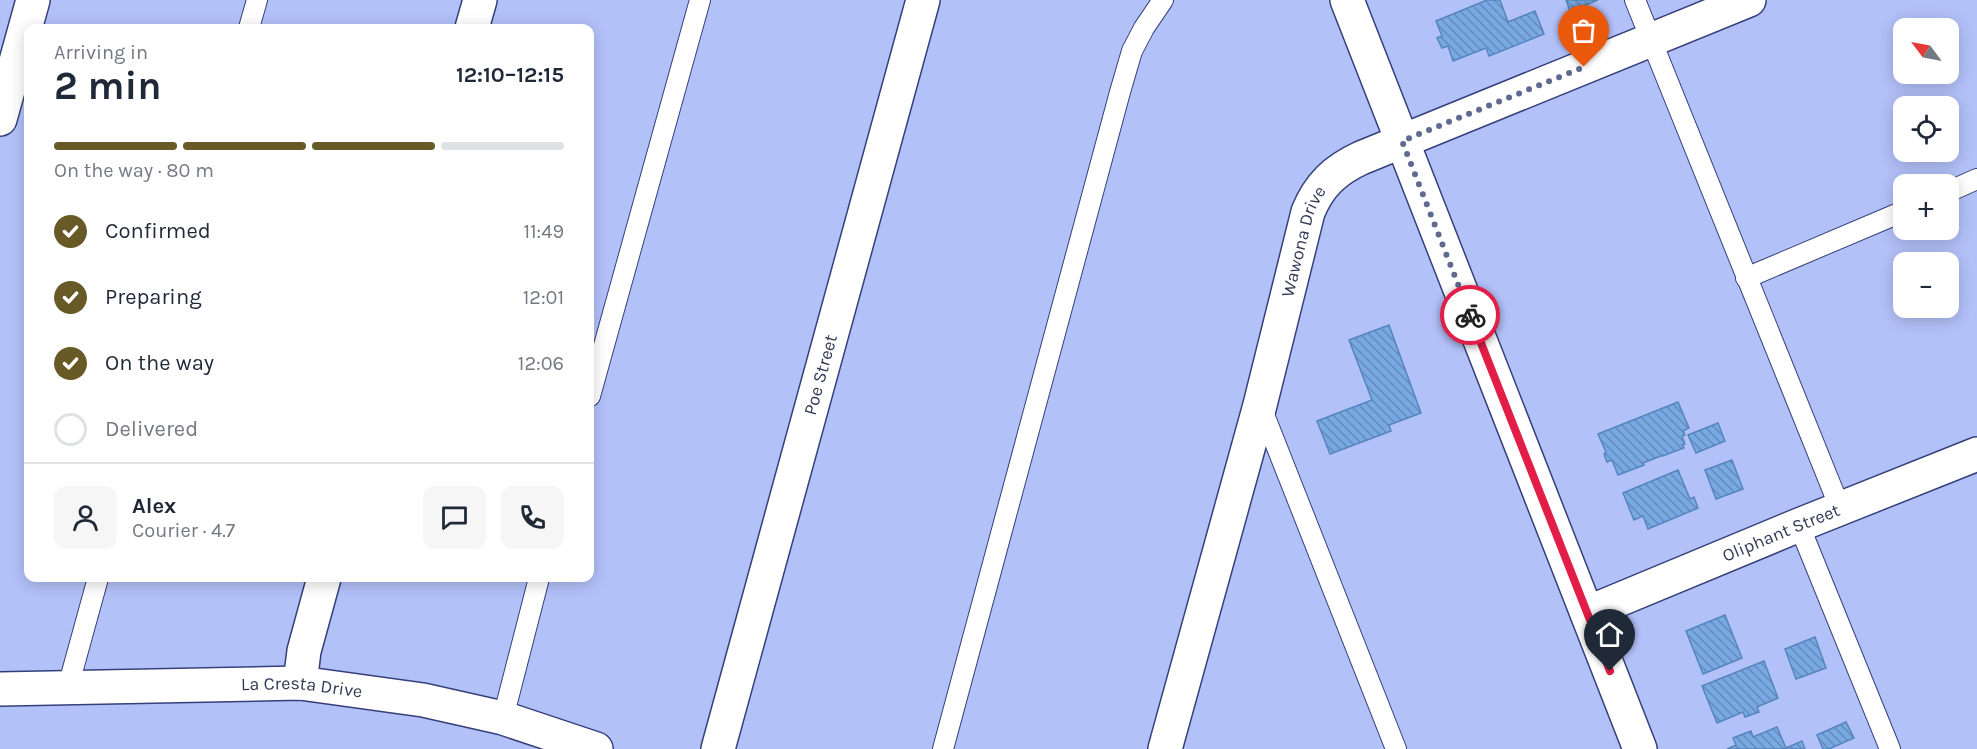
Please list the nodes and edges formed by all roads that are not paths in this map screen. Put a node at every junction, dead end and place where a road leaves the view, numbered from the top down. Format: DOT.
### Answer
graph roads {
  1 [pos="33,0"];
  2 [pos="257,0"];
  3 [pos="480,0"];
  4 [pos="700,0"];
  5 [pos="923,0"];
  6 [pos="1163,0"];
  7 [pos="1347,0"];
  8 [pos="1635,0"];
  9 [pos="1749,0"];
  10 [pos="26,24"];
  11 [pos="250,24"];
  12 [pos="473,24"];
  13 [pos="24,32"];
  14 [pos="1651,40"];
  15 [pos="0,119"];
  16 [pos="1402,141"];
  17 [pos="1977,180"];
  18 [pos="1959,187"];
  19 [pos="1893,216"];
  20 [pos="1746,278"];
  21 [pos="594,382"];
  22 [pos="1260,405"];
  23 [pos="1977,454"];
  24 [pos="1840,508"];
  25 [pos="1799,525"];
  26 [pos="97,582"];
  27 [pos="323,582"];
  28 [pos="538,582"];
  29 [pos="1587,613"];
  30 [pos="300,683"];
  31 [pos="68,687"];
  32 [pos="0,689"];
  33 [pos="503,718"];
  34 [pos="596,749"];
  35 [pos="718,749"];
  36 [pos="943,749"];
  37 [pos="1165,749"];
  38 [pos="1396,749"];
  39 [pos="1640,749"];
  40 [pos="1890,749"];
  1 -- 10 [label="street"];
  2 -- 11 [label="lane"];
  3 -- 12 [label="street"];
  4 -- 21 [label="lane"];
  5 -- 35 [label="street, Poe Street"];
  6 -- 36 [label="lane"];
  7 -- 16 [label="street"];
  8 -- 14 [label="lane"];
  9 -- 14 [label="street, Wawona Drive"];
  13 -- 15 [label="street"];
  14 -- 16 [label="street, Wawona Drive"];
  14 -- 20 [label="lane"];
  16 -- 22 [label="street, Wawona Drive"];
  16 -- 29 [label="street"];
  17 -- 18 [label="lane"];
  19 -- 20 [label="lane"];
  20 -- 24 [label="lane"];
  22 -- 37 [label="street, Wawona Drive"];
  22 -- 38 [label="lane"];
  23 -- 24 [label="street, Oliphant Street"];
  24 -- 25 [label="street, Oliphant Street"];
  25 -- 29 [label="street, Oliphant Street"];
  25 -- 40 [label="lane"];
  26 -- 31 [label="lane"];
  27 -- 30 [label="street"];
  28 -- 33 [label="lane"];
  29 -- 39 [label="street"];
  30 -- 31 [label="street, La Cresta Drive"];
  30 -- 33 [label="street, La Cresta Drive"];
  31 -- 32 [label="street, La Cresta Drive"];
  33 -- 34 [label="street, La Cresta Drive"];
}
